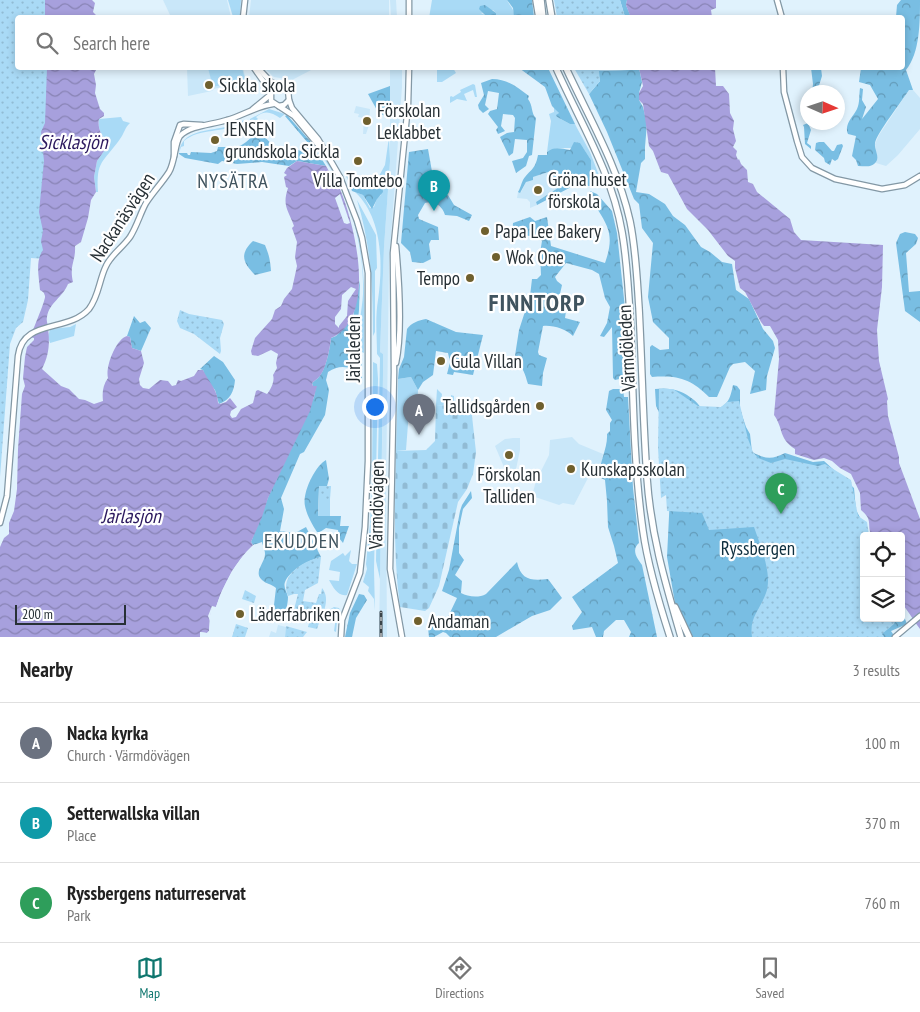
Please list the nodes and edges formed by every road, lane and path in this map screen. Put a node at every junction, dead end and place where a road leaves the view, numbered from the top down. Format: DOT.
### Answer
graph roads {
  1 [pos="245,0"];
  2 [pos="410,0"];
  3 [pos="536,0"];
  4 [pos="541,0"];
  5 [pos="549,0"];
  6 [pos="777,0"];
  7 [pos="244,15"];
  8 [pos="409,15"];
  9 [pos="540,15"];
  10 [pos="541,15"];
  11 [pos="552,15"];
  12 [pos="781,15"];
  13 [pos="257,70"];
  14 [pos="258,70"];
  15 [pos="409,70"];
  16 [pos="557,70"];
  17 [pos="567,70"];
  18 [pos="783,70"];
  19 [pos="279,86"];
  20 [pos="270,94"];
  21 [pos="289,100"];
  22 [pos="275,105"];
  23 [pos="250,112"];
  24 [pos="187,124"];
  25 [pos="206,125"];
  26 [pos="179,130"];
  27 [pos="186,133"];
  28 [pos="327,155"];
  29 [pos="174,158"];
  30 [pos="920,176"];
  31 [pos="0,523"];
  32 [pos="667,591"];
  33 [pos="920,616"];
  34 [pos="341,637"];
  35 [pos="402,637"];
  36 [pos="669,637"];
  37 [pos="681,637"];
  38 [pos="689,637"];
  39 [pos="895,637"];
  1 -- 7 [label="main road"];
  2 -- 8 [label="main road"];
  3 -- 9 [label="highway"];
  4 -- 10 [label="highway"];
  5 -- 11 [label="highway"];
  6 -- 12 [label="main road"];
  13 -- 20 [label="main road"];
  14 -- 19 [label="main road"];
  15 -- 35 [label="main road, Värmdövägen"];
  16 -- 36 [label="highway, Värmdöleden"];
  17 -- 32 [label="highway, Värmdöleden"];
  18 -- 30 [label="main road"];
  19 -- 20 [label="main road"];
  19 -- 21 [label="main road"];
  20 -- 22 [label="main road"];
  20 -- 23 [label="main road"];
  21 -- 22 [label="main road"];
  21 -- 28 [label="main road, Järlaleden"];
  22 -- 23 [label="main road"];
  22 -- 28 [label="main road, Järlaleden"];
  23 -- 25 [label="main road"];
  24 -- 25 [label="main road"];
  24 -- 26 [label="main road"];
  24 -- 27 [label="main road"];
  25 -- 27 [label="main road"];
  26 -- 27 [label="main road"];
  26 -- 29 [label="main road, Nackanäsvägen"];
  27 -- 29 [label="main road, Nackanäsvägen"];
  28 -- 34 [label="main road, Järlaleden"];
  29 -- 31 [label="main road, Nackanäsvägen"];
  32 -- 37 [label="highway, Värmdöleden"];
  32 -- 38 [label="highway"];
  33 -- 39 [label="main road"];
}
